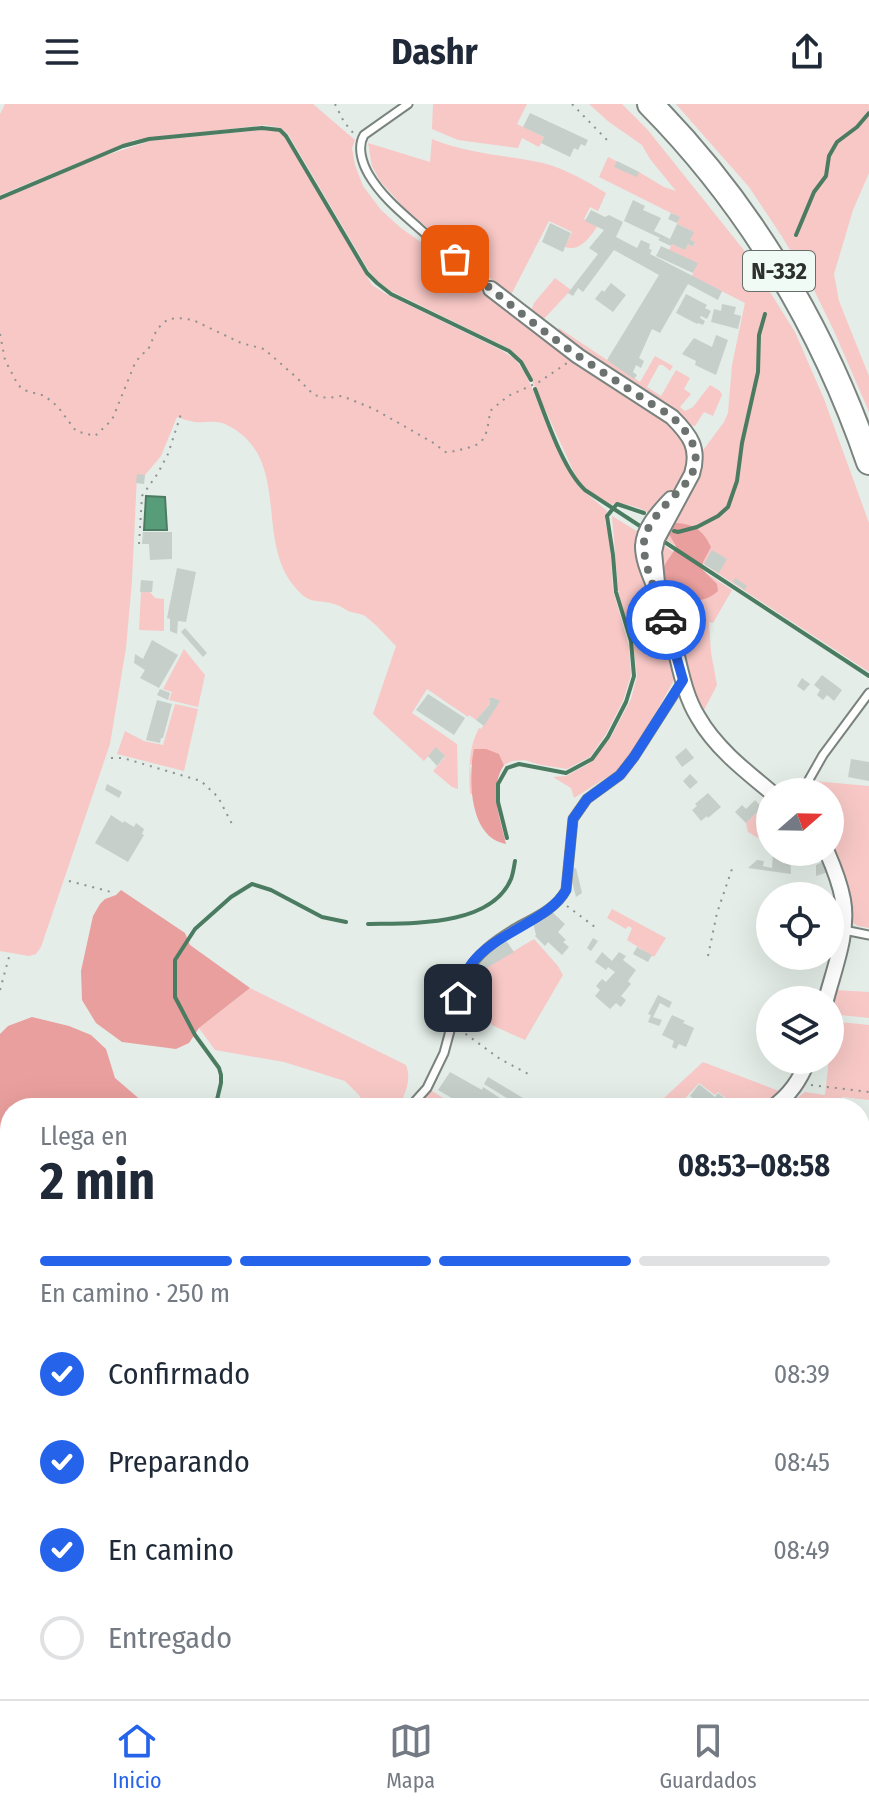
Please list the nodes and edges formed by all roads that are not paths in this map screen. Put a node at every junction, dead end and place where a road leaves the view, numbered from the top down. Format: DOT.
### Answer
graph roads {
  1 [pos="408,104"];
  2 [pos="650,104"];
  3 [pos="491,289"];
  4 [pos="869,462"];
  5 [pos="683,680"];
  6 [pos="869,693"];
  7 [pos="810,778"];
  8 [pos="756,779"];
  9 [pos="844,930"];
  10 [pos="869,935"];
  11 [pos="802,1074"];
  12 [pos="418,1098"];
  13 [pos="785,1098"];
  1 -- 3 [label="lane"];
  2 -- 4 [label="highway, N-332"];
  3 -- 5 [label="street"];
  5 -- 8 [label="street"];
  5 -- 12 [label="lane"];
  6 -- 7 [label="lane"];
  9 -- 10 [label="lane"];
  11 -- 13 [label="street"];
}
